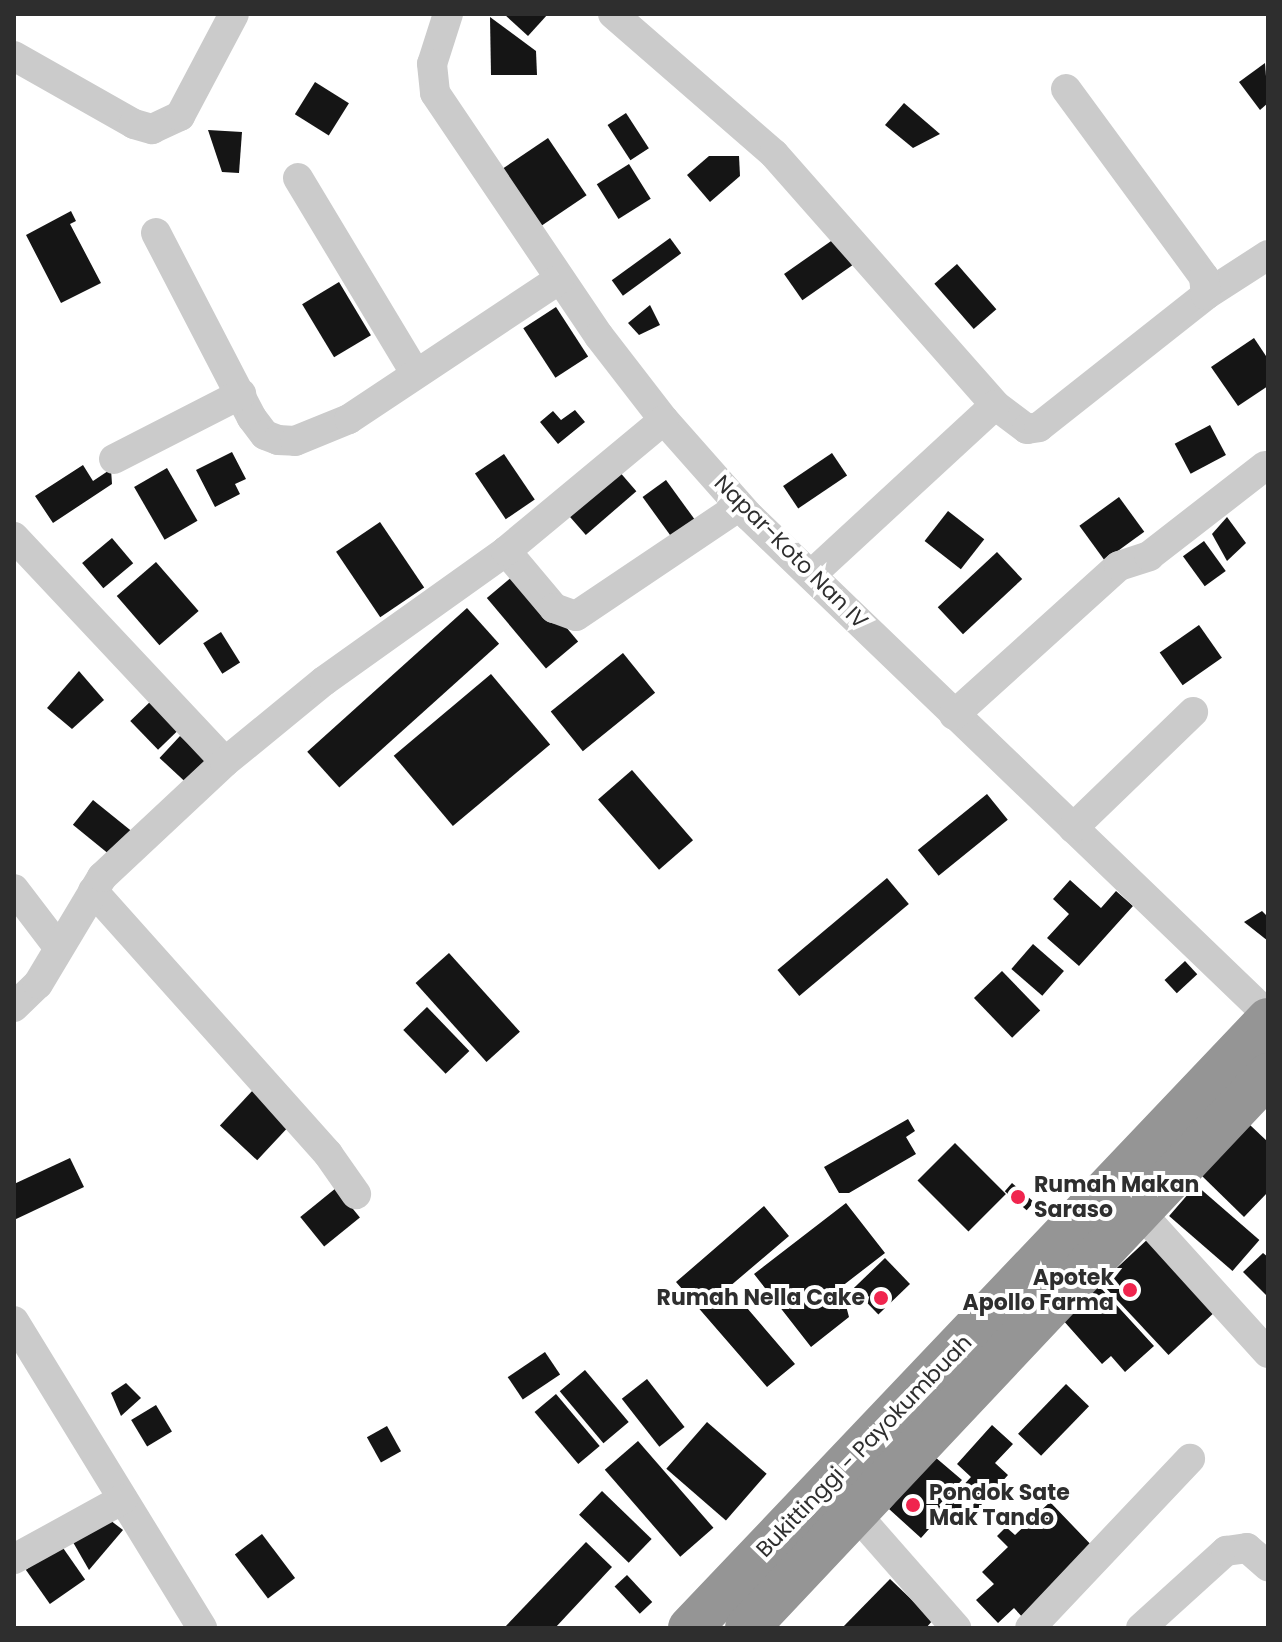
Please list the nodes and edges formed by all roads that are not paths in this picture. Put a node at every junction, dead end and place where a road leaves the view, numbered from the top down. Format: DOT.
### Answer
graph roads {
  1 [pos="234,14"];
  2 [pos="448,14"];
  3 [pos="613,14"];
  4 [pos="14,56"];
  5 [pos="1066,89"];
  6 [pos="298,178"];
  7 [pos="156,233"];
  8 [pos="1268,255"];
  9 [pos="560,279"];
  10 [pos="1206,295"];
  11 [pos="415,373"];
  12 [pos="241,394"];
  13 [pos="995,405"];
  14 [pos="664,420"];
  15 [pos="114,459"];
  16 [pos="1265,466"];
  17 [pos="740,506"];
  18 [pos="14,537"];
  19 [pos="506,551"];
  20 [pos="812,574"];
  21 [pos="1193,712"];
  22 [pos="954,715"];
  23 [pos="225,762"];
  24 [pos="1073,828"];
  25 [pos="14,889"];
  26 [pos="93,891"];
  27 [pos="59,948"];
  28 [pos="14,1007"];
  29 [pos="1268,1017"];
  30 [pos="1268,1075"];
  31 [pos="356,1194"];
  32 [pos="1141,1213"];
  33 [pos="14,1321"];
  34 [pos="1010,1322"];
  35 [pos="1268,1353"];
  36 [pos="923,1411"];
  37 [pos="1190,1459"];
  38 [pos="123,1499"];
  39 [pos="856,1514"];
  40 [pos="14,1559"];
  41 [pos="1268,1566"];
  42 [pos="202,1628"];
  43 [pos="690,1628"];
  44 [pos="747,1628"];
  45 [pos="956,1628"];
  46 [pos="1030,1628"];
  47 [pos="1141,1628"];
  1 -- 4 [label="street"];
  2 -- 9 [label="street, Napar-Koto Nan IV"];
  3 -- 13 [label="street"];
  5 -- 10 [label="street"];
  6 -- 11 [label="street"];
  7 -- 12 [label="street"];
  8 -- 10 [label="street"];
  9 -- 11 [label="street"];
  9 -- 14 [label="street, Napar-Koto Nan IV"];
  10 -- 13 [label="street"];
  11 -- 12 [label="street"];
  12 -- 15 [label="street"];
  13 -- 20 [label="street"];
  14 -- 17 [label="street, Napar-Koto Nan IV"];
  14 -- 19 [label="street"];
  16 -- 22 [label="street"];
  17 -- 19 [label="street"];
  17 -- 20 [label="street, Napar-Koto Nan IV"];
  18 -- 23 [label="street"];
  19 -- 23 [label="street"];
  20 -- 22 [label="street, Napar-Koto Nan IV"];
  21 -- 24 [label="street"];
  22 -- 24 [label="street, Napar-Koto Nan IV"];
  23 -- 26 [label="street"];
  24 -- 29 [label="street, Napar-Koto Nan IV"];
  25 -- 27 [label="street"];
  26 -- 27 [label="street"];
  26 -- 31 [label="street"];
  27 -- 28 [label="street"];
  29 -- 34 [label="highway, Bukittinggi - Payokumbuah"];
  30 -- 32 [label="highway, Bukittinggi - Payokumbuah"];
  32 -- 34 [label="highway, Bukittinggi - Payokumbuah"];
  32 -- 35 [label="street"];
  33 -- 38 [label="street"];
  34 -- 36 [label="highway, Bukittinggi - Payokumbuah"];
  36 -- 39 [label="highway, Bukittinggi - Payokumbuah"];
  36 -- 43 [label="highway, Bukittinggi - Payokumbuah"];
  37 -- 46 [label="street"];
  38 -- 40 [label="street"];
  38 -- 42 [label="street"];
  39 -- 44 [label="highway, Bukittinggi - Payokumbuah"];
  39 -- 45 [label="street"];
  41 -- 47 [label="street"];
}
